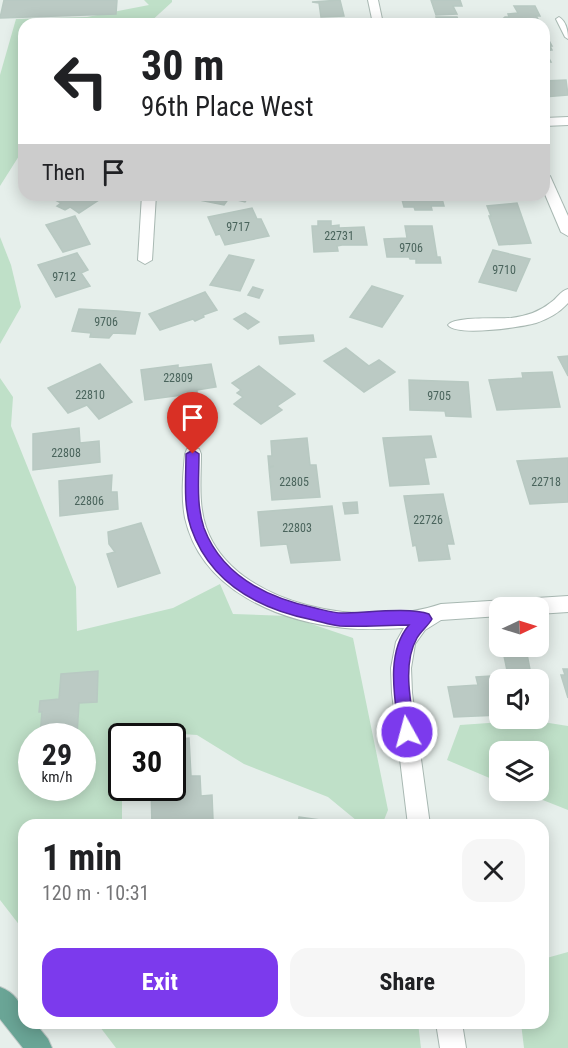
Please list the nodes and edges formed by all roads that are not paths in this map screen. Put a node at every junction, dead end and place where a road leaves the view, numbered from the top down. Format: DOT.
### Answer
graph roads {
  1 [pos="373,0"];
  2 [pos="377,18"];
  3 [pos="559,19"];
  4 [pos="568,37"];
  5 [pos="568,121"];
  6 [pos="550,122"];
  7 [pos="550,190"];
  8 [pos="149,201"];
  9 [pos="568,232"];
  10 [pos="145,260"];
  11 [pos="568,294"];
  12 [pos="456,325"];
  13 [pos="193,454"];
  14 [pos="568,604"];
  15 [pos="549,605"];
  16 [pos="489,609"];
  17 [pos="424,619"];
  18 [pos="418,819"];
  19 [pos="0,999"];
  20 [pos="18,1022"];
  21 [pos="24,1029"];
  22 [pos="450,1029"];
  23 [pos="39,1048"];
  24 [pos="453,1048"];
  1 -- 2 [label="street"];
  3 -- 4 [label="lane"];
  5 -- 6 [label="street"];
  7 -- 9 [label="street"];
  8 -- 10 [label="street"];
  11 -- 12 [label="street"];
  13 -- 17 [label="street"];
  14 -- 15 [label="street"];
  16 -- 17 [label="street"];
  17 -- 18 [label="street"];
  19 -- 20 [label="main road"];
  21 -- 23 [label="main road"];
  22 -- 24 [label="street"];
}
